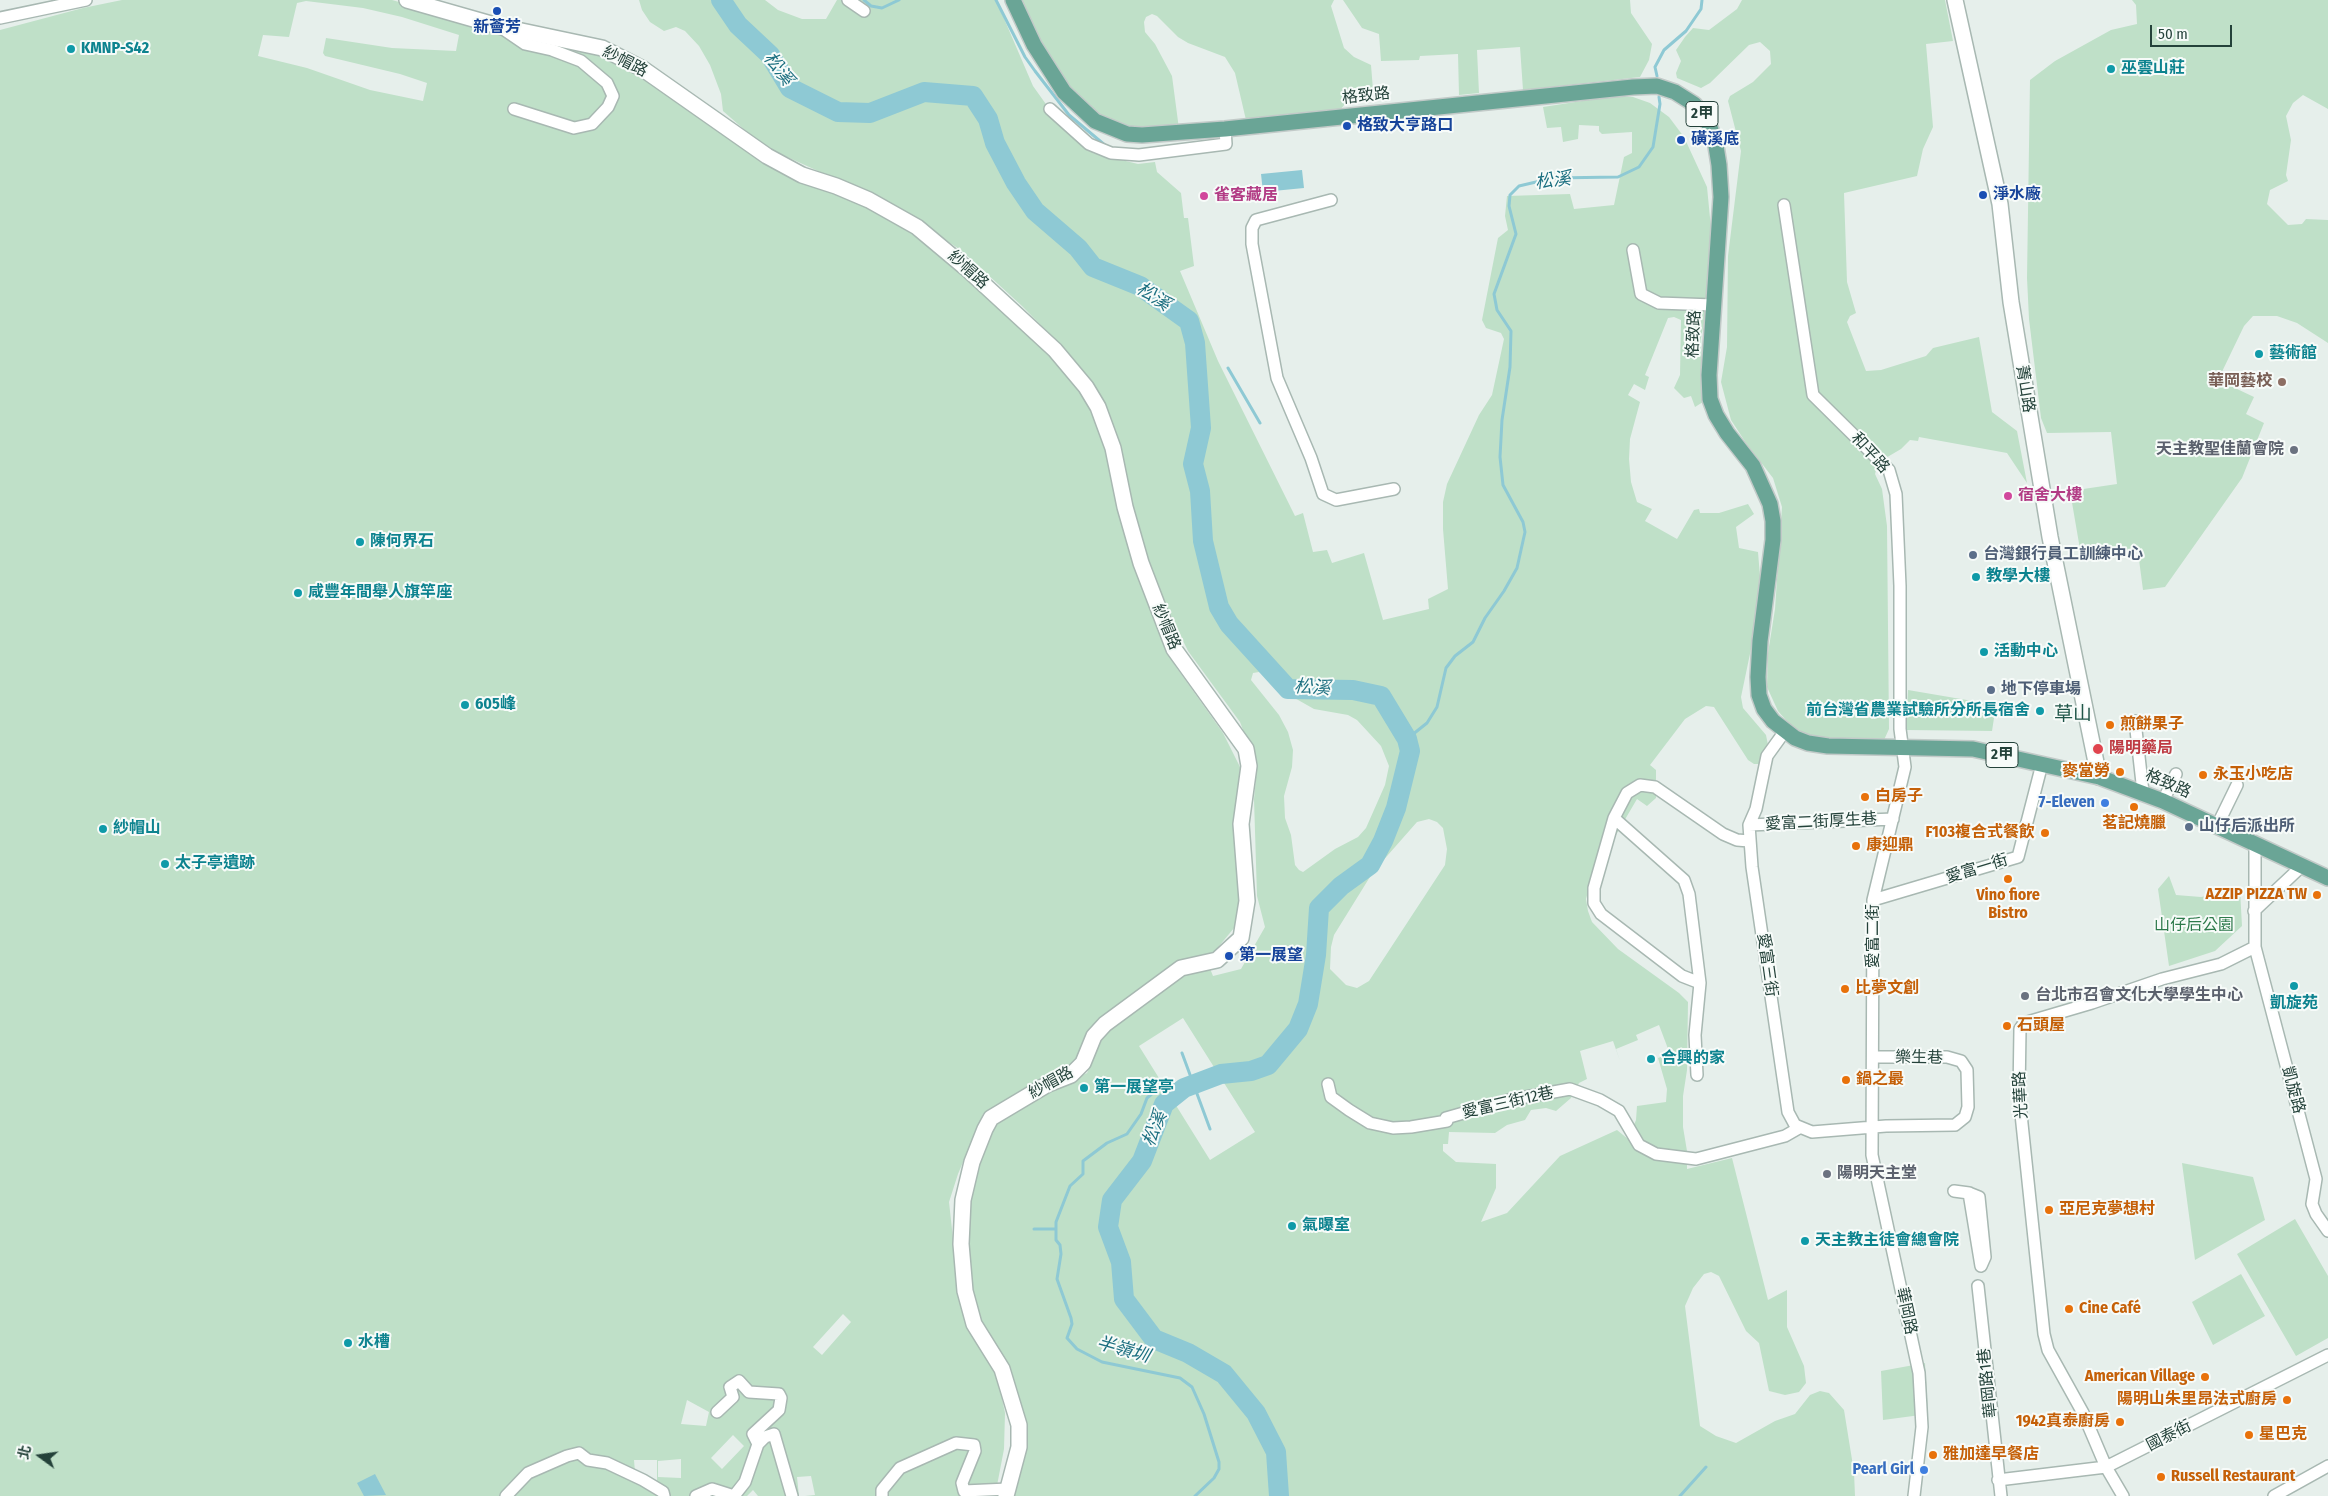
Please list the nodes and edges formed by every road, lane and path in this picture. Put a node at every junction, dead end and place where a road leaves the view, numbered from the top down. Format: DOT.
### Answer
graph roads {
  1 [pos="86,0"];
  2 [pos="407,0"];
  3 [pos="848,0"];
  4 [pos="1014,0"];
  5 [pos="1955,0"];
  6 [pos="864,11"];
  7 [pos="0,18"];
  8 [pos="498,26"];
  9 [pos="514,109"];
  10 [pos="1050,109"];
  11 [pos="1225,128"];
  12 [pos="1186,132"];
  13 [pos="1187,148"];
  14 [pos="1331,200"];
  15 [pos="1784,205"];
  16 [pos="1633,250"];
  17 [pos="1713,305"];
  18 [pos="1394,489"];
  19 [pos="2135,721"];
  20 [pos="1785,731"];
  21 [pos="1903,748"];
  22 [pos="2042,764"];
  23 [pos="2176,774"];
  24 [pos="2099,777"];
  25 [pos="2237,786"];
  26 [pos="2143,792"];
  27 [pos="2164,801"];
  28 [pos="1614,818"];
  29 [pos="1893,819"];
  30 [pos="1749,825"];
  31 [pos="2217,826"];
  32 [pos="1749,841"];
  33 [pos="2255,843"];
  34 [pos="2302,865"];
  35 [pos="2328,878"];
  36 [pos="1873,900"];
  37 [pos="2254,911"];
  38 [pos="2255,947"];
  39 [pos="1700,983"];
  40 [pos="1874,1057"];
  41 [pos="1697,1075"];
  42 [pos="1328,1084"];
  43 [pos="1873,1127"];
  44 [pos="1800,1128"];
  45 [pos="1954,1191"];
  46 [pos="1969,1192"];
  47 [pos="2328,1231"];
  48 [pos="1978,1286"];
  49 [pos="2328,1355"];
  50 [pos="717,1412"];
  51 [pos="758,1444"];
  52 [pos="2328,1466"];
  53 [pos="2106,1467"];
  54 [pos="1998,1480"];
  55 [pos="1007,1492"];
  56 [pos="506,1496"];
  57 [pos="664,1496"];
  58 [pos="696,1496"];
  59 [pos="792,1496"];
  60 [pos="882,1496"];
  61 [pos="1914,1496"];
  62 [pos="2000,1496"];
  63 [pos="2122,1496"];
  64 [pos="2274,1496"];
  1 -- 7 [label="street"];
  2 -- 8 [label="street, 紗帽路"];
  3 -- 6 [label="street"];
  4 -- 12 [label="main road, 格致路 / 2甲"];
  5 -- 24 [label="street, 菁山路"];
  8 -- 9 [label="street"];
  8 -- 55 [label="street, 紗帽路"];
  10 -- 13 [label="street"];
  11 -- 12 [label="main road, 格致路 / 2甲"];
  11 -- 13 [label="street"];
  11 -- 17 [label="main road, 格致路 / 2甲"];
  12 -- 13 [label="street"];
  14 -- 18 [label="street"];
  15 -- 21 [label="street, 和平路"];
  16 -- 17 [label="street"];
  17 -- 20 [label="main road, 格致路 / 2甲"];
  19 -- 26 [label="street"];
  20 -- 21 [label="main road, 格致路 / 2甲"];
  20 -- 30 [label="street, 愛富三街"];
  21 -- 22 [label="main road, 格致路 / 2甲"];
  21 -- 29 [label="street, 愛富二街"];
  22 -- 24 [label="main road, 格致路 / 2甲"];
  22 -- 36 [label="street, 愛富一街"];
  23 -- 27 [label="street"];
  24 -- 26 [label="main road, 格致路 / 2甲"];
  25 -- 31 [label="street"];
  26 -- 27 [label="main road, 格致路 / 2甲"];
  27 -- 31 [label="main road, 格致路 / 2甲"];
  28 -- 32 [label="street"];
  28 -- 39 [label="street"];
  28 -- 39 [label="street"];
  29 -- 30 [label="street, 愛富二街厚生巷"];
  29 -- 36 [label="street, 愛富二街"];
  30 -- 32 [label="street, 愛富三街"];
  31 -- 33 [label="main road, 格致路 / 2甲"];
  32 -- 44 [label="street, 愛富三街"];
  33 -- 34 [label="main road, 格致路 / 2甲"];
  33 -- 37 [label="street"];
  34 -- 35 [label="main road, 格致路 / 2甲"];
  34 -- 37 [label="street"];
  36 -- 40 [label="street, 愛富二街"];
  37 -- 38 [label="street"];
  38 -- 47 [label="street, 凱旋路"];
  38 -- 53 [label="street, 光華路"];
  39 -- 41 [label="street"];
  40 -- 43 [label="street, 愛富二街"];
  40 -- 43 [label="street, 樂生巷"];
  42 -- 44 [label="street, 愛富三街12巷"];
  43 -- 44 [label="street"];
  43 -- 61 [label="street, 華岡路"];
  45 -- 46 [label="street"];
  46 -- 46 [label="street"];
  48 -- 54 [label="street, 華岡路1巷"];
  49 -- 53 [label="street, 國泰街"];
  50 -- 51 [label="street"];
  51 -- 58 [label="street"];
  51 -- 59 [label="street"];
  52 -- 64 [label="street"];
  53 -- 54 [label="street, 國泰街"];
  53 -- 63 [label="street, 光華路"];
  54 -- 62 [label="street, 華岡路1巷"];
  55 -- 60 [label="street"];
  56 -- 57 [label="street"];
}
